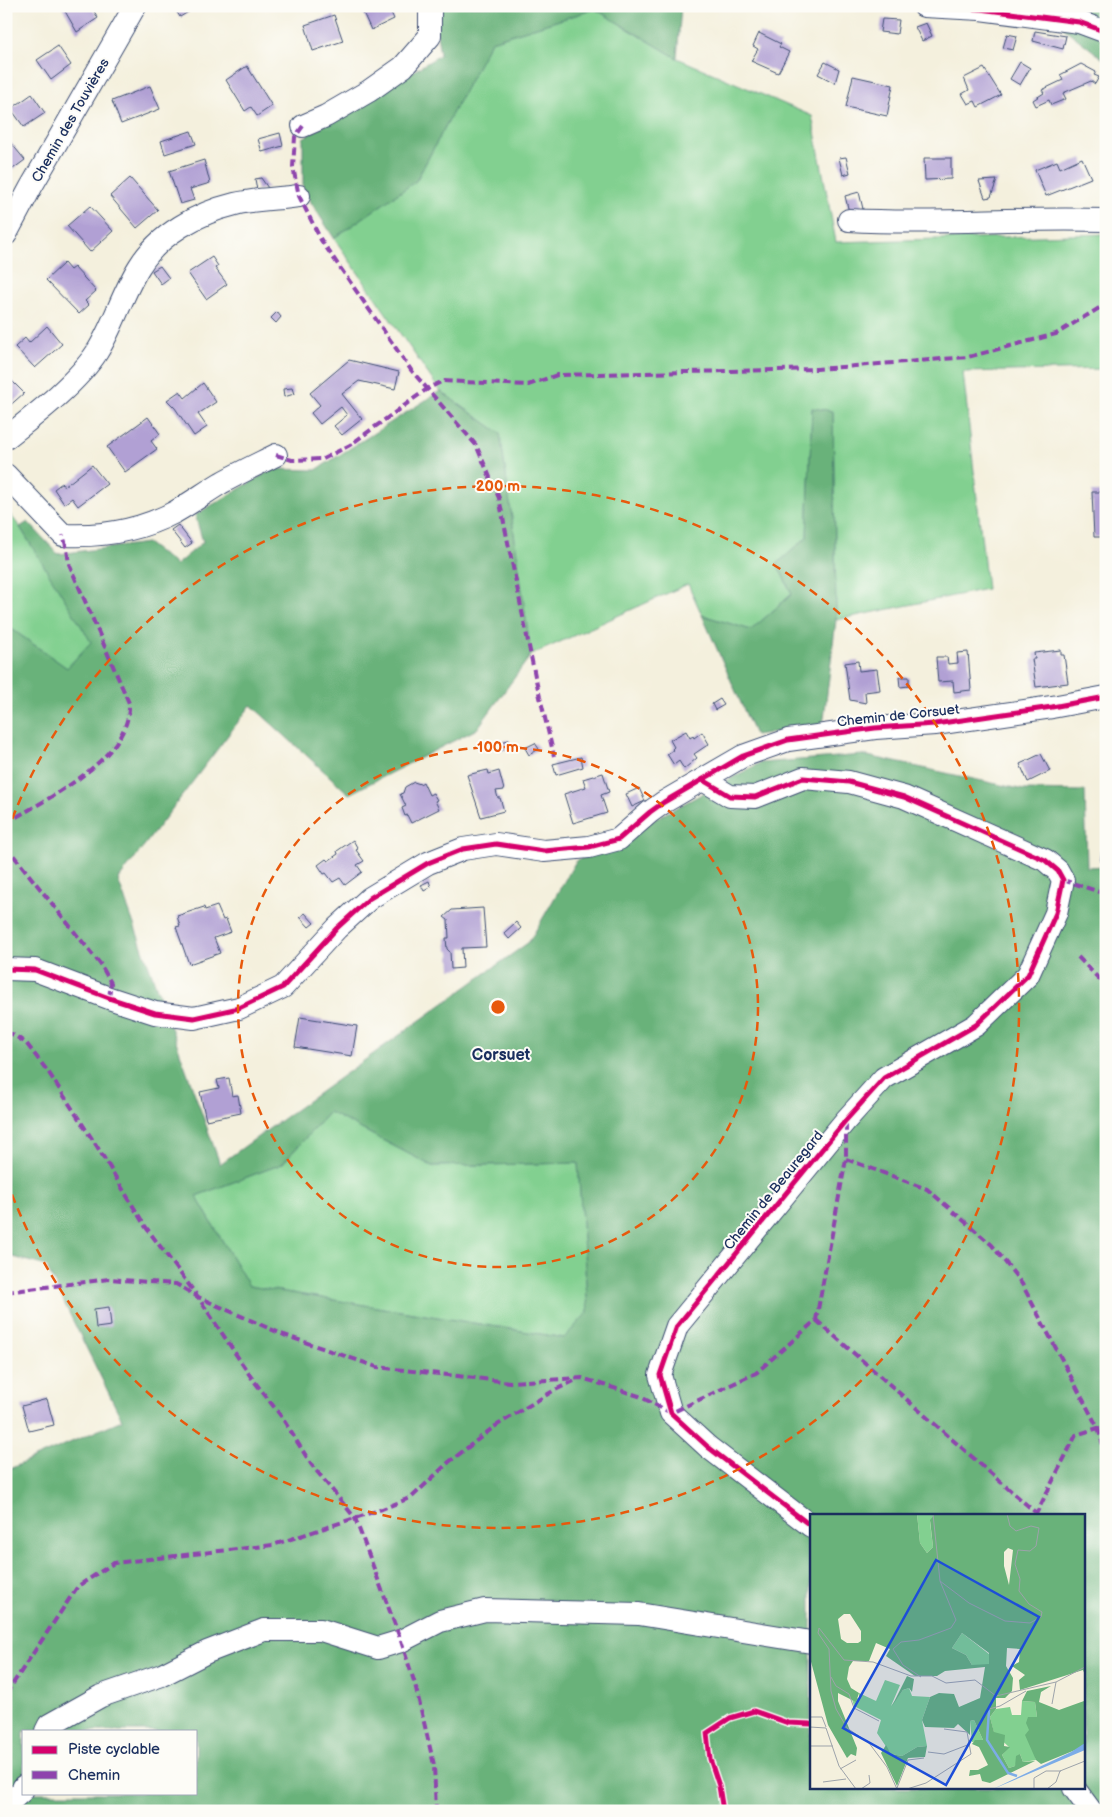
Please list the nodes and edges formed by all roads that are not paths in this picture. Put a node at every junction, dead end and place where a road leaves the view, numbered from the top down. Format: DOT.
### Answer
graph roads {
  1 [pos="135,6"];
  2 [pos="430,6"];
  3 [pos="924,6"];
  4 [pos="1106,32"];
  5 [pos="303,126"];
  6 [pos="299,196"];
  7 [pos="849,220"];
  8 [pos="1106,220"];
  9 [pos="6,234"];
  10 [pos="6,438"];
  11 [pos="276,455"];
  12 [pos="6,475"];
  13 [pos="1106,697"];
  14 [pos="703,780"];
  15 [pos="6,969"];
  16 [pos="810,1525"];
  17 [pos="810,1642"];
  18 [pos="46,1730"];
  19 [pos="1075,1790"];
  20 [pos="22,1791"];
  21 [pos="6,1805"];
  22 [pos="1090,1811"];
  1 -- 9 [label="street, Chemin des Touvières"];
  2 -- 5 [label="street"];
  3 -- 4 [label="street"];
  6 -- 10 [label="street"];
  7 -- 8 [label="street"];
  11 -- 12 [label="street"];
  13 -- 14 [label="street, Chemin de Corsuet"];
  14 -- 15 [label="street, Chemin de Corsuet"];
  14 -- 16 [label="street, Chemin de Beauregard"];
  17 -- 18 [label="street"];
  19 -- 22 [label="street"];
  20 -- 21 [label="street"];
}
